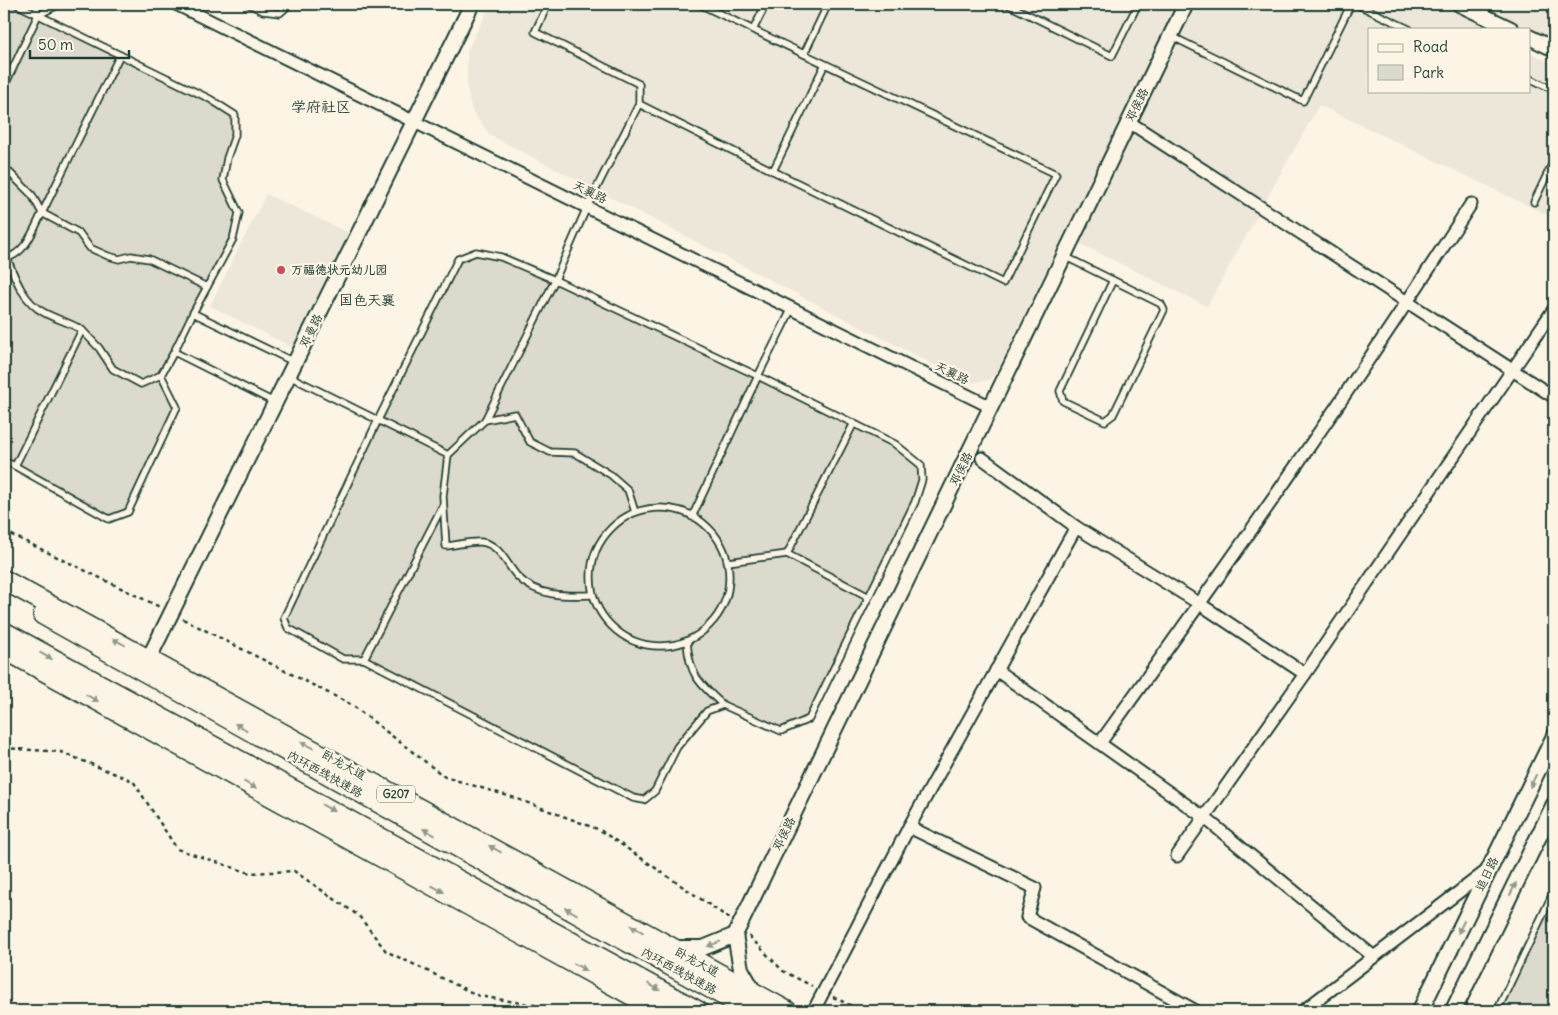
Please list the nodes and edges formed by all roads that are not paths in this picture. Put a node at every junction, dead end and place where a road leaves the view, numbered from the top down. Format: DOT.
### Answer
graph roads {
  1 [pos="16,4"];
  2 [pos="36,4"];
  3 [pos="60,4"];
  4 [pos="176,4"];
  5 [pos="249,4"];
  6 [pos="290,4"];
  7 [pos="472,4"];
  8 [pos="548,4"];
  9 [pos="699,4"];
  10 [pos="766,4"];
  11 [pos="828,4"];
  12 [pos="1007,4"];
  13 [pos="1138,4"];
  14 [pos="1186,4"];
  15 [pos="1351,4"];
  16 [pos="1356,4"];
  17 [pos="1459,4"];
  18 [pos="1478,8"];
  19 [pos="38,15"];
  20 [pos="1407,28"];
  21 [pos="1509,28"];
  22 [pos="753,30"];
  23 [pos="1170,36"];
  24 [pos="1530,37"];
  25 [pos="1554,49"];
  26 [pos="804,54"];
  27 [pos="120,55"];
  28 [pos="825,64"];
  29 [pos="1530,78"];
  30 [pos="4,87"];
  31 [pos="1554,90"];
  32 [pos="639,104"];
  33 [pos="415,121"];
  34 [pos="1129,122"];
  35 [pos="1554,160"];
  36 [pos="4,167"];
  37 [pos="773,171"];
  38 [pos="1534,202"];
  39 [pos="1471,204"];
  40 [pos="588,206"];
  41 [pos="42,213"];
  42 [pos="1064,256"];
  43 [pos="5,259"];
  44 [pos="555,280"];
  45 [pos="1113,280"];
  46 [pos="207,287"];
  47 [pos="1408,302"];
  48 [pos="792,308"];
  49 [pos="1554,309"];
  50 [pos="193,313"];
  51 [pos="82,330"];
  52 [pos="174,352"];
  53 [pos="295,363"];
  54 [pos="1512,370"];
  55 [pos="161,375"];
  56 [pos="289,376"];
  57 [pos="758,376"];
  58 [pos="1554,397"];
  59 [pos="276,403"];
  60 [pos="991,407"];
  61 [pos="378,420"];
  62 [pos="485,420"];
  63 [pos="854,423"];
  64 [pos="448,454"];
  65 [pos="982,458"];
  66 [pos="4,461"];
  67 [pos="15,466"];
  68 [pos="443,505"];
  69 [pos="635,512"];
  70 [pos="692,517"];
  71 [pos="1076,527"];
  72 [pos="787,554"];
  73 [pos="728,562"];
  74 [pos="4,580"];
  75 [pos="4,593"];
  76 [pos="592,594"];
  77 [pos="869,597"];
  78 [pos="1200,604"];
  79 [pos="7,639"];
  80 [pos="687,641"];
  81 [pos="149,658"];
  82 [pos="364,659"];
  83 [pos="996,670"];
  84 [pos="1305,674"];
  85 [pos="723,705"];
  86 [pos="1554,737"];
  87 [pos="1100,743"];
  88 [pos="1554,805"];
  89 [pos="1205,818"];
  90 [pos="1548,826"];
  91 [pos="909,827"];
  92 [pos="1177,856"];
  93 [pos="1490,868"];
  94 [pos="1554,891"];
  95 [pos="737,931"];
  96 [pos="670,948"];
  97 [pos="1374,957"];
  98 [pos="754,992"];
  99 [pos="815,1008"];
  100 [pos="660,1011"];
  101 [pos="698,1011"];
  102 [pos="751,1011"];
  103 [pos="787,1011"];
  104 [pos="1196,1011"];
  105 [pos="1303,1011"];
  106 [pos="1420,1011"];
  107 [pos="1454,1011"];
  108 [pos="1496,1011"];
  1 -- 19 [label="lane"];
  2 -- 19 [label="lane"];
  3 -- 19 [label="lane"];
  4 -- 33 [label="street, 天襄路"];
  5 -- 6 [label="lane"];
  7 -- 33 [label="street, 邓曼路"];
  8 -- 32 [label="lane"];
  9 -- 22 [label="lane"];
  10 -- 22 [label="lane"];
  11 -- 26 [label="lane"];
  12 -- 13 [label="lane"];
  14 -- 23 [label="street, 邓侯路"];
  15 -- 23 [label="lane"];
  16 -- 20 [label="lane"];
  17 -- 18 [label="street"];
  18 -- 21 [label="street"];
  19 -- 27 [label="lane"];
  19 -- 30 [label="lane"];
  22 -- 26 [label="lane"];
  23 -- 34 [label="street, 邓侯路"];
  24 -- 25 [label="street"];
  26 -- 28 [label="lane"];
  27 -- 41 [label="lane"];
  27 -- 46 [label="lane"];
  28 -- 37 [label="lane"];
  28 -- 37 [label="lane"];
  29 -- 31 [label="lane"];
  32 -- 37 [label="lane"];
  32 -- 40 [label="lane"];
  33 -- 40 [label="street, 天襄路"];
  33 -- 53 [label="street, 邓曼路"];
  34 -- 42 [label="street, 邓侯路"];
  34 -- 47 [label="street"];
  35 -- 38 [label="lane"];
  36 -- 41 [label="lane"];
  39 -- 47 [label="street"];
  40 -- 44 [label="lane"];
  40 -- 48 [label="street, 天襄路"];
  41 -- 43 [label="lane"];
  41 -- 46 [label="lane"];
  42 -- 45 [label="lane"];
  42 -- 60 [label="street, 邓侯路"];
  43 -- 51 [label="lane"];
  44 -- 57 [label="lane"];
  44 -- 61 [label="lane"];
  44 -- 62 [label="lane"];
  45 -- 45 [label="lane"];
  46 -- 50 [label="lane"];
  47 -- 54 [label="street"];
  47 -- 78 [label="street"];
  48 -- 57 [label="lane"];
  48 -- 60 [label="street, 天襄路"];
  49 -- 54 [label="street"];
  50 -- 52 [label="lane"];
  50 -- 53 [label="lane"];
  51 -- 55 [label="lane"];
  51 -- 67 [label="lane"];
  52 -- 55 [label="lane"];
  52 -- 59 [label="lane"];
  53 -- 56 [label="street, 邓曼路"];
  54 -- 58 [label="street"];
  54 -- 84 [label="street"];
  55 -- 67 [label="lane"];
  56 -- 59 [label="street, 邓曼路"];
  56 -- 61 [label="lane"];
  57 -- 63 [label="lane"];
  57 -- 70 [label="lane"];
  59 -- 81 [label="street, 邓曼路"];
  60 -- 95 [label="street, 邓侯路"];
  61 -- 64 [label="lane"];
  61 -- 82 [label="lane"];
  62 -- 64 [label="lane"];
  62 -- 69 [label="lane"];
  63 -- 72 [label="lane"];
  63 -- 77 [label="lane"];
  64 -- 68 [label="lane"];
  65 -- 71 [label="street"];
  66 -- 67 [label="lane"];
  68 -- 76 [label="lane"];
  68 -- 82 [label="lane"];
  69 -- 70 [label="lane"];
  69 -- 76 [label="lane"];
  70 -- 73 [label="lane"];
  71 -- 78 [label="street"];
  71 -- 83 [label="street"];
  72 -- 73 [label="lane"];
  72 -- 77 [label="lane"];
  73 -- 80 [label="lane"];
  81 -- 74 [label="highway, 卧龙大道 / G207, one-way"];
  102 -- 75 [label="highway, 内环西线快速路, one-way"];
  76 -- 80 [label="lane"];
  77 -- 85 [label="lane"];
  78 -- 84 [label="street"];
  78 -- 87 [label="street"];
  79 -- 100 [label="highway, one-way"];
  79 -- 101 [label="highway, one-way"];
  80 -- 85 [label="lane"];
  96 -- 81 [label="highway, 卧龙大道 / G207, one-way"];
  82 -- 85 [label="lane"];
  83 -- 87 [label="street"];
  83 -- 91 [label="street"];
  84 -- 89 [label="street"];
  86 -- 93 [label="main road, 追日路, one-way"];
  87 -- 89 [label="street"];
  88 -- 90 [label="main road"];
  89 -- 92 [label="street"];
  89 -- 97 [label="street"];
  107 -- 90 [label="main road, one-way"];
  91 -- 99 [label="street"];
  91 -- 104 [label="street"];
  93 -- 97 [label="street"];
  93 -- 106 [label="main road, 追日路, one-way"];
  94 -- 108 [label="lane"];
  95 -- 96 [label="street, one-way"];
  95 -- 98 [label="street"];
  96 -- 98 [label="highway, 卧龙大道 / G207"];
  97 -- 105 [label="street"];
  98 -- 103 [label="highway, 卧龙大道 / G207"];
}
